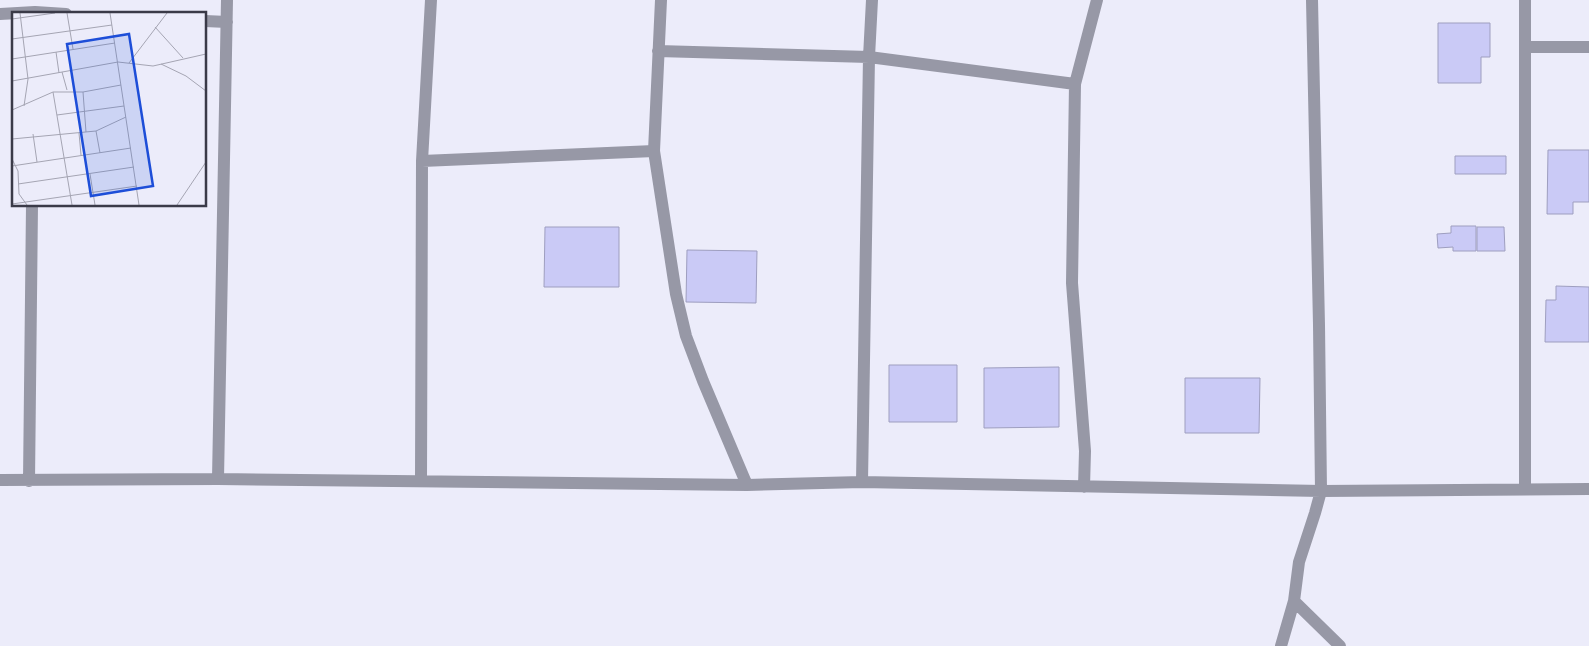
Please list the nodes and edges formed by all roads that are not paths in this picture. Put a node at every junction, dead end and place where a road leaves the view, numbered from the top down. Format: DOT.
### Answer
graph roads {
  1 [pos="227,0"];
  2 [pos="431,0"];
  3 [pos="661,0"];
  4 [pos="872,0"];
  5 [pos="1097,0"];
  6 [pos="1312,0"];
  7 [pos="1525,0"];
  8 [pos="35,9"];
  9 [pos="14,12"];
  10 [pos="54,12"];
  11 [pos="206,21"];
  12 [pos="226,22"];
  13 [pos="1525,46"];
  14 [pos="1589,47"];
  15 [pos="658,51"];
  16 [pos="869,57"];
  17 [pos="1075,84"];
  18 [pos="654,151"];
  19 [pos="422,162"];
  20 [pos="32,206"];
  21 [pos="218,479"];
  22 [pos="0,480"];
  23 [pos="29,481"];
  24 [pos="422,481"];
  25 [pos="862,482"];
  26 [pos="747,486"];
  27 [pos="1084,487"];
  28 [pos="1525,489"];
  29 [pos="1321,490"];
  30 [pos="1589,490"];
  31 [pos="1294,601"];
  32 [pos="1281,646"];
  33 [pos="1340,646"];
  1 -- 12 [label="street"];
  2 -- 19 [label="street"];
  3 -- 15 [label="street"];
  4 -- 16 [label="street"];
  5 -- 17 [label="street"];
  6 -- 29 [label="street"];
  7 -- 13 [label="street"];
  8 -- 9 [label="street"];
  8 -- 10 [label="street"];
  11 -- 12 [label="street"];
  12 -- 21 [label="street"];
  13 -- 14 [label="street"];
  13 -- 28 [label="street"];
  15 -- 16 [label="street"];
  15 -- 18 [label="street"];
  16 -- 17 [label="street"];
  16 -- 25 [label="street"];
  17 -- 27 [label="street"];
  18 -- 19 [label="street"];
  18 -- 26 [label="street"];
  19 -- 24 [label="street"];
  20 -- 23 [label="street"];
  21 -- 23 [label="street"];
  21 -- 24 [label="street"];
  22 -- 23 [label="street"];
  24 -- 26 [label="street"];
  25 -- 26 [label="street"];
  25 -- 27 [label="street"];
  27 -- 29 [label="street"];
  28 -- 29 [label="street"];
  28 -- 30 [label="street"];
  29 -- 31 [label="street"];
  31 -- 32 [label="street"];
  31 -- 33 [label="street"];
}
